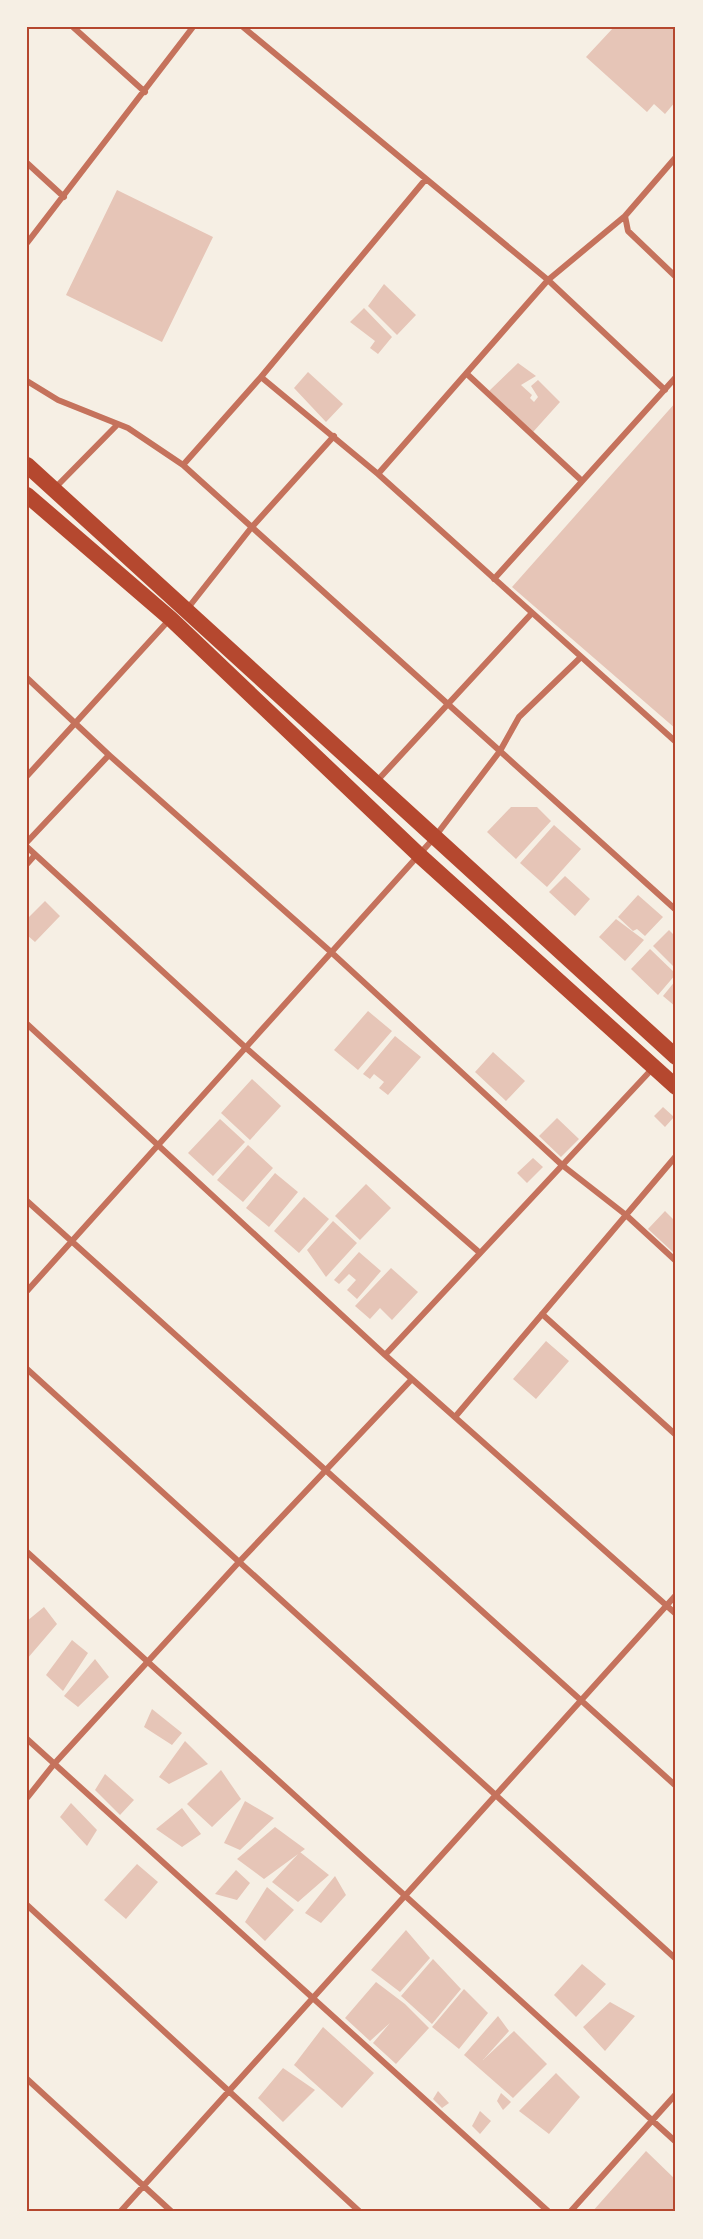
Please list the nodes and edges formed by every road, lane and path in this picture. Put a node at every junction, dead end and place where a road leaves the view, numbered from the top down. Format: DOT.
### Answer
graph roads {
  1 [pos="73,27"];
  2 [pos="193,27"];
  3 [pos="243,27"];
  4 [pos="145,92"];
  5 [pos="676,157"];
  6 [pos="27,162"];
  7 [pos="425,180"];
  8 [pos="64,197"];
  9 [pos="625,216"];
  10 [pos="27,243"];
  11 [pos="676,277"];
  12 [pos="548,280"];
  13 [pos="467,374"];
  14 [pos="676,377"];
  15 [pos="261,378"];
  16 [pos="27,381"];
  17 [pos="665,390"];
  18 [pos="117,425"];
  19 [pos="334,436"];
  20 [pos="27,465"];
  21 [pos="183,465"];
  22 [pos="378,474"];
  23 [pos="582,481"];
  24 [pos="54,490"];
  25 [pos="27,495"];
  26 [pos="251,528"];
  27 [pos="494,579"];
  28 [pos="532,613"];
  29 [pos="178,615"];
  30 [pos="581,657"];
  31 [pos="27,678"];
  32 [pos="448,707"];
  33 [pos="77,724"];
  34 [pos="676,742"];
  35 [pos="500,751"];
  36 [pos="109,755"];
  37 [pos="27,776"];
  38 [pos="376,783"];
  39 [pos="434,838"];
  40 [pos="27,842"];
  41 [pos="27,847"];
  42 [pos="35,855"];
  43 [pos="419,855"];
  44 [pos="27,864"];
  45 [pos="676,910"];
  46 [pos="331,951"];
  47 [pos="27,1024"];
  48 [pos="244,1047"];
  49 [pos="676,1057"];
  50 [pos="653,1067"];
  51 [pos="676,1087"];
  52 [pos="159,1143"];
  53 [pos="676,1156"];
  54 [pos="562,1165"];
  55 [pos="27,1201"];
  56 [pos="626,1215"];
  57 [pos="72,1242"];
  58 [pos="480,1253"];
  59 [pos="676,1262"];
  60 [pos="27,1291"];
  61 [pos="542,1314"];
  62 [pos="386,1355"];
  63 [pos="27,1369"];
  64 [pos="412,1379"];
  65 [pos="455,1417"];
  66 [pos="676,1435"];
  67 [pos="327,1469"];
  68 [pos="27,1552"];
  69 [pos="239,1563"];
  70 [pos="676,1595"];
  71 [pos="667,1606"];
  72 [pos="676,1614"];
  73 [pos="150,1662"];
  74 [pos="582,1700"];
  75 [pos="27,1739"];
  76 [pos="54,1764"];
  77 [pos="676,1786"];
  78 [pos="496,1796"];
  79 [pos="27,1798"];
  80 [pos="406,1895"];
  81 [pos="27,1905"];
  82 [pos="676,1959"];
  83 [pos="313,1998"];
  84 [pos="27,2079"];
  85 [pos="230,2090"];
  86 [pos="676,2094"];
  87 [pos="653,2120"];
  88 [pos="676,2142"];
  89 [pos="144,2185"];
  90 [pos="120,2212"];
  91 [pos="172,2212"];
  92 [pos="360,2212"];
  93 [pos="549,2212"];
  94 [pos="570,2212"];
  1 -- 4 [label="street"];
  2 -- 4 [label="street"];
  3 -- 7 [label="street"];
  4 -- 8 [label="street"];
  5 -- 9 [label="street"];
  6 -- 8 [label="street"];
  7 -- 12 [label="street"];
  7 -- 15 [label="street"];
  8 -- 10 [label="street"];
  9 -- 11 [label="street"];
  9 -- 12 [label="street"];
  12 -- 13 [label="street"];
  12 -- 17 [label="street"];
  13 -- 22 [label="street"];
  13 -- 23 [label="street"];
  14 -- 17 [label="street"];
  15 -- 19 [label="street"];
  15 -- 21 [label="street"];
  16 -- 18 [label="street"];
  17 -- 23 [label="street"];
  18 -- 21 [label="street"];
  18 -- 24 [label="street"];
  19 -- 22 [label="street"];
  19 -- 26 [label="street"];
  20 -- 24 [label="highway"];
  21 -- 26 [label="street"];
  22 -- 27 [label="street"];
  23 -- 27 [label="street"];
  24 -- 29 [label="highway"];
  25 -- 29 [label="highway"];
  26 -- 29 [label="street"];
  26 -- 32 [label="street"];
  27 -- 28 [label="street"];
  28 -- 30 [label="street"];
  28 -- 32 [label="street"];
  29 -- 33 [label="street"];
  29 -- 38 [label="highway"];
  29 -- 43 [label="highway"];
  30 -- 34 [label="street"];
  30 -- 35 [label="street"];
  31 -- 33 [label="street"];
  32 -- 35 [label="street"];
  32 -- 38 [label="street"];
  33 -- 36 [label="street"];
  33 -- 37 [label="street"];
  35 -- 39 [label="street"];
  35 -- 45 [label="street"];
  36 -- 40 [label="street"];
  36 -- 46 [label="street"];
  38 -- 39 [label="highway"];
  39 -- 43 [label="street"];
  39 -- 49 [label="highway"];
  41 -- 42 [label="street"];
  42 -- 44 [label="street"];
  42 -- 48 [label="street"];
  43 -- 46 [label="street"];
  43 -- 50 [label="highway"];
  46 -- 48 [label="street"];
  46 -- 54 [label="street"];
  47 -- 52 [label="street"];
  48 -- 52 [label="street"];
  48 -- 58 [label="street"];
  50 -- 51 [label="highway"];
  50 -- 54 [label="street"];
  52 -- 57 [label="street"];
  52 -- 62 [label="street"];
  53 -- 56 [label="street"];
  54 -- 56 [label="street"];
  54 -- 58 [label="street"];
  55 -- 57 [label="street"];
  56 -- 59 [label="street"];
  56 -- 61 [label="street"];
  57 -- 60 [label="street"];
  57 -- 67 [label="street"];
  58 -- 62 [label="street"];
  61 -- 65 [label="street"];
  61 -- 66 [label="street"];
  62 -- 64 [label="street"];
  63 -- 69 [label="street"];
  64 -- 65 [label="street"];
  64 -- 67 [label="street"];
  65 -- 71 [label="street"];
  67 -- 69 [label="street"];
  67 -- 74 [label="street"];
  68 -- 73 [label="street"];
  69 -- 73 [label="street"];
  69 -- 78 [label="street"];
  70 -- 71 [label="street"];
  71 -- 72 [label="street"];
  71 -- 74 [label="street"];
  73 -- 76 [label="street"];
  73 -- 80 [label="street"];
  74 -- 77 [label="street"];
  74 -- 78 [label="street"];
  75 -- 76 [label="street"];
  76 -- 79 [label="street"];
  76 -- 83 [label="street"];
  78 -- 80 [label="street"];
  78 -- 82 [label="street"];
  80 -- 83 [label="street"];
  80 -- 87 [label="street"];
  81 -- 85 [label="street"];
  83 -- 85 [label="street"];
  83 -- 93 [label="street"];
  84 -- 89 [label="street"];
  85 -- 89 [label="street"];
  85 -- 92 [label="street"];
  86 -- 87 [label="street"];
  87 -- 88 [label="street"];
  87 -- 94 [label="street"];
  89 -- 90 [label="street"];
  89 -- 91 [label="street"];
}
